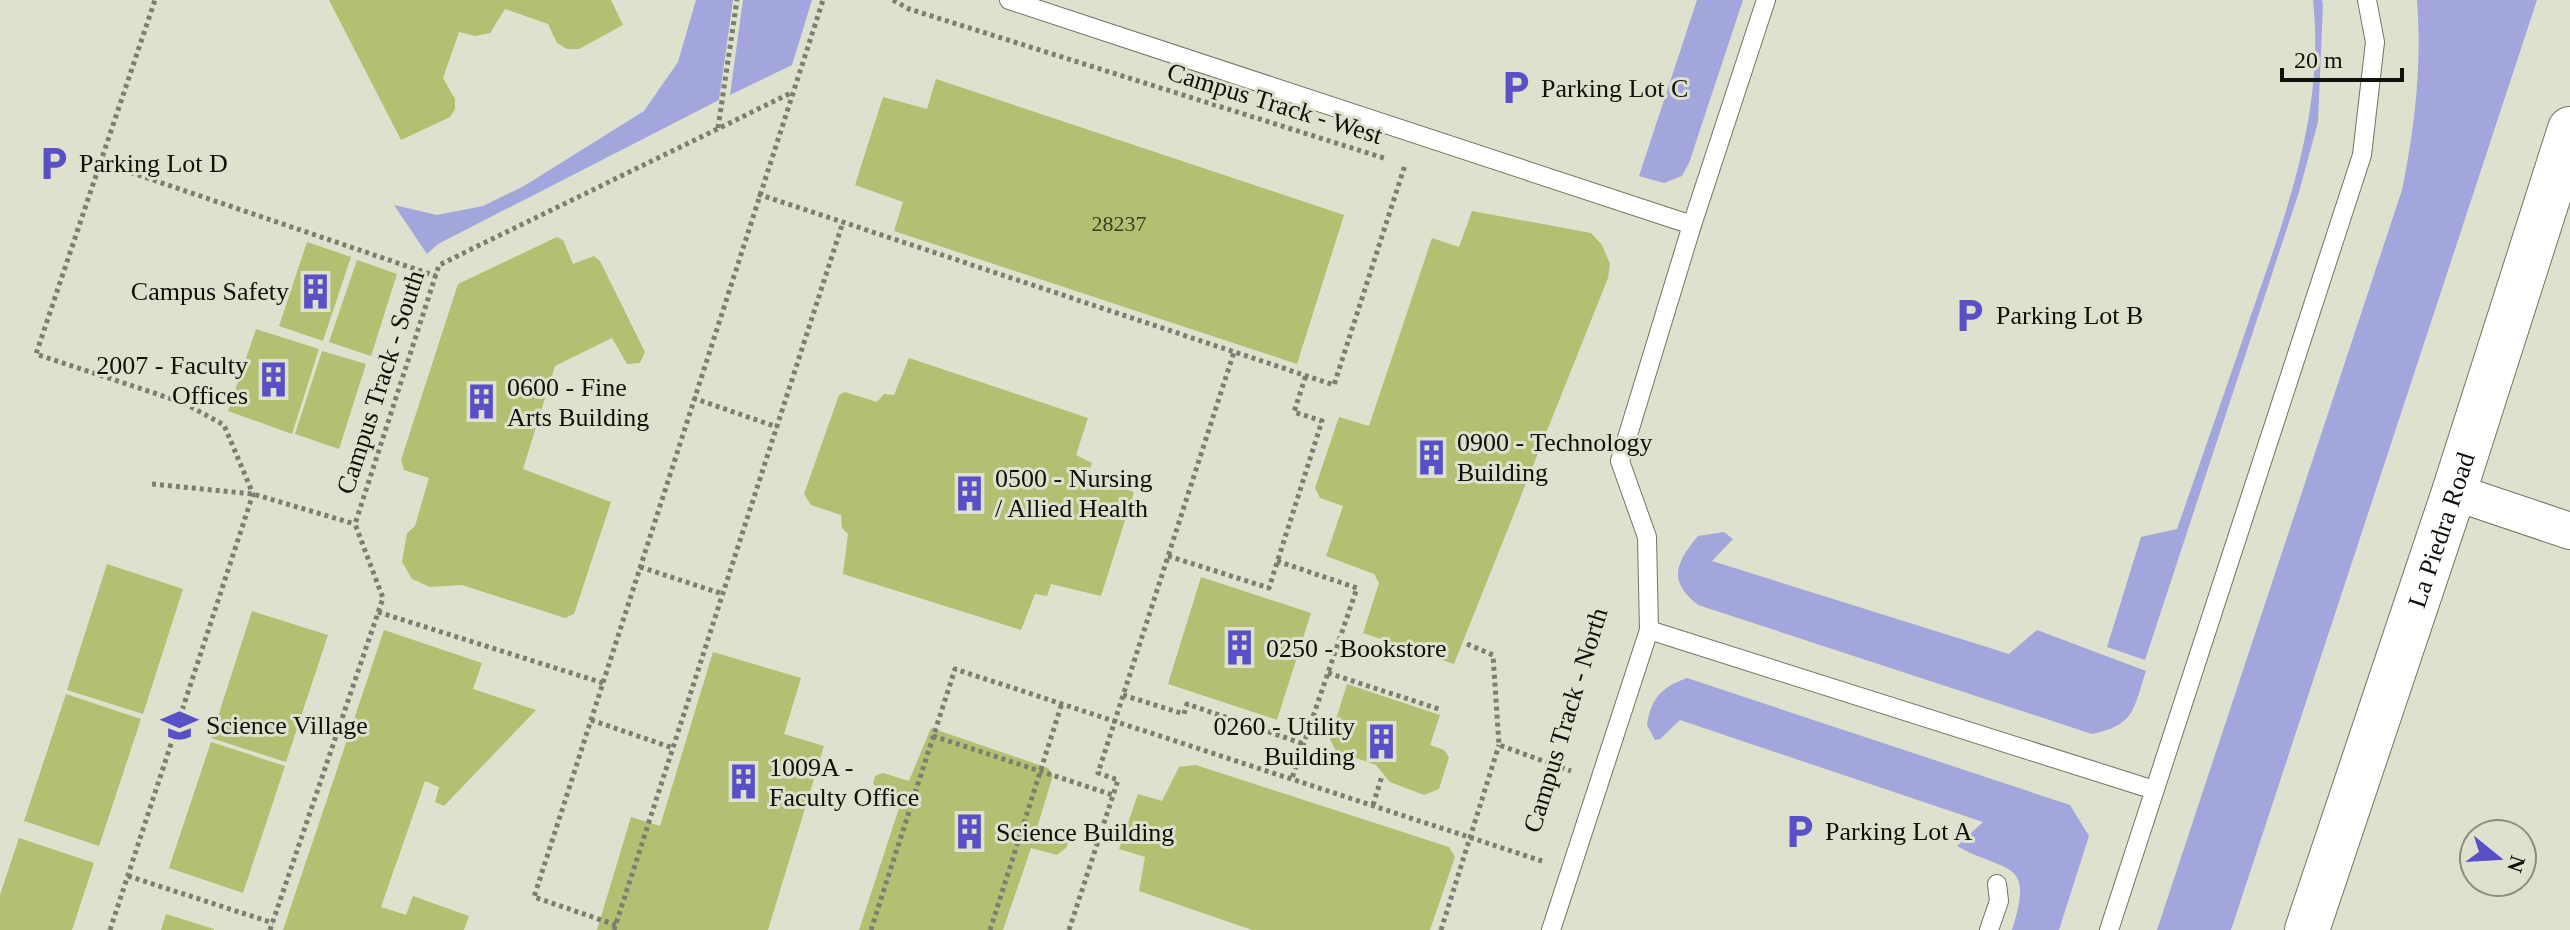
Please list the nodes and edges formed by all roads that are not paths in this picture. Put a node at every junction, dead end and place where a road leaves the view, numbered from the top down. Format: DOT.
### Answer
graph roads {
  1 [pos="1009,0"];
  2 [pos="1766,0"];
  3 [pos="2367,0"];
  4 [pos="2570,129"];
  5 [pos="1692,225"];
  6 [pos="2454,492"];
  7 [pos="2570,531"];
  8 [pos="1649,630"];
  9 [pos="2154,790"];
  10 [pos="1997,884"];
  11 [pos="1551,930"];
  12 [pos="1989,930"];
  13 [pos="2109,930"];
  14 [pos="2307,930"];
  1 -- 5 [label="lane"];
  2 -- 5 [label="lane"];
  3 -- 9 [label="lane"];
  4 -- 6 [label="street, La Piedra Road"];
  5 -- 8 [label="lane"];
  6 -- 7 [label="street"];
  6 -- 14 [label="street, La Piedra Road"];
  8 -- 9 [label="lane"];
  8 -- 11 [label="lane"];
  9 -- 13 [label="lane"];
  10 -- 12 [label="lane"];
}
